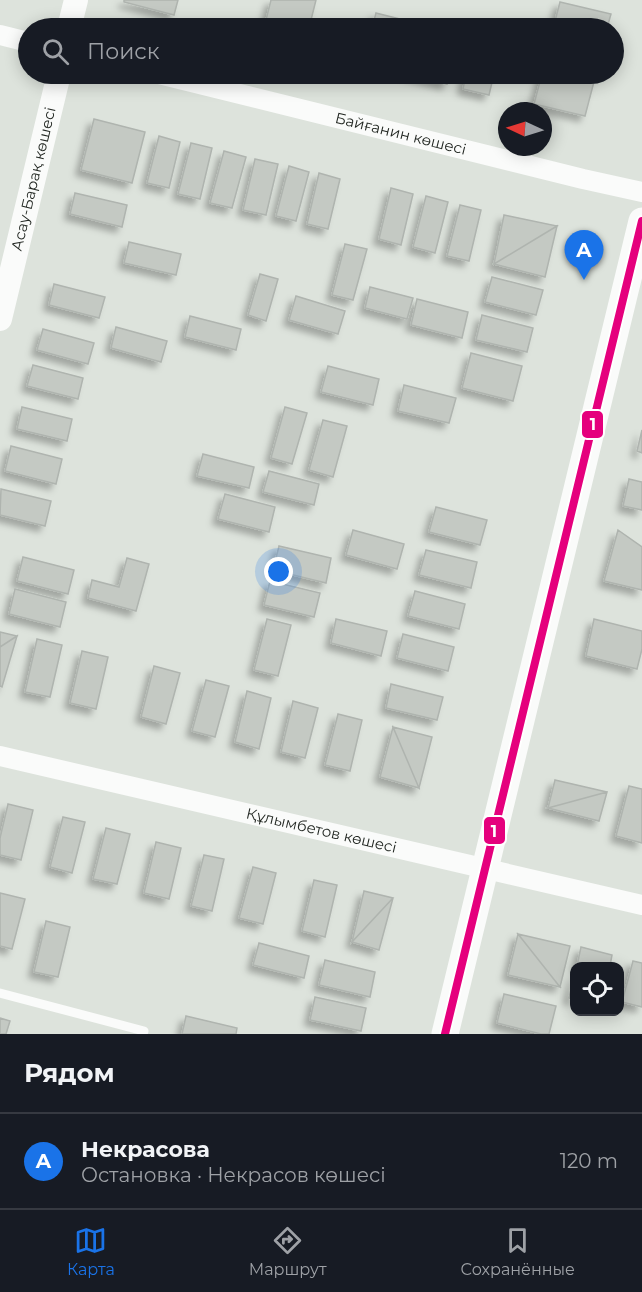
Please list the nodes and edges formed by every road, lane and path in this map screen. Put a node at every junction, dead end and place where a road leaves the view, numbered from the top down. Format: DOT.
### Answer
graph roads {
  1 [pos="76,0"];
  2 [pos="72,18"];
  3 [pos="0,35"];
  4 [pos="18,40"];
  5 [pos="56,84"];
  6 [pos="200,84"];
  7 [pos="642,192"];
  8 [pos="642,221"];
  9 [pos="0,319"];
  10 [pos="0,756"];
  11 [pos="484,869"];
  12 [pos="642,905"];
  13 [pos="0,993"];
  14 [pos="143,1034"];
  15 [pos="445,1034"];
  1 -- 2 [label="street"];
  3 -- 4 [label="street"];
  5 -- 9 [label="street, Асау-Барақ көшесі"];
  6 -- 7 [label="street, Байғанин көшесі"];
  8 -- 11 [label="main road"];
  10 -- 11 [label="street, Құлымбетов көшесі"];
  11 -- 12 [label="street, Құлымбетов көшесі"];
  11 -- 15 [label="main road"];
  13 -- 14 [label="lane"];
}
